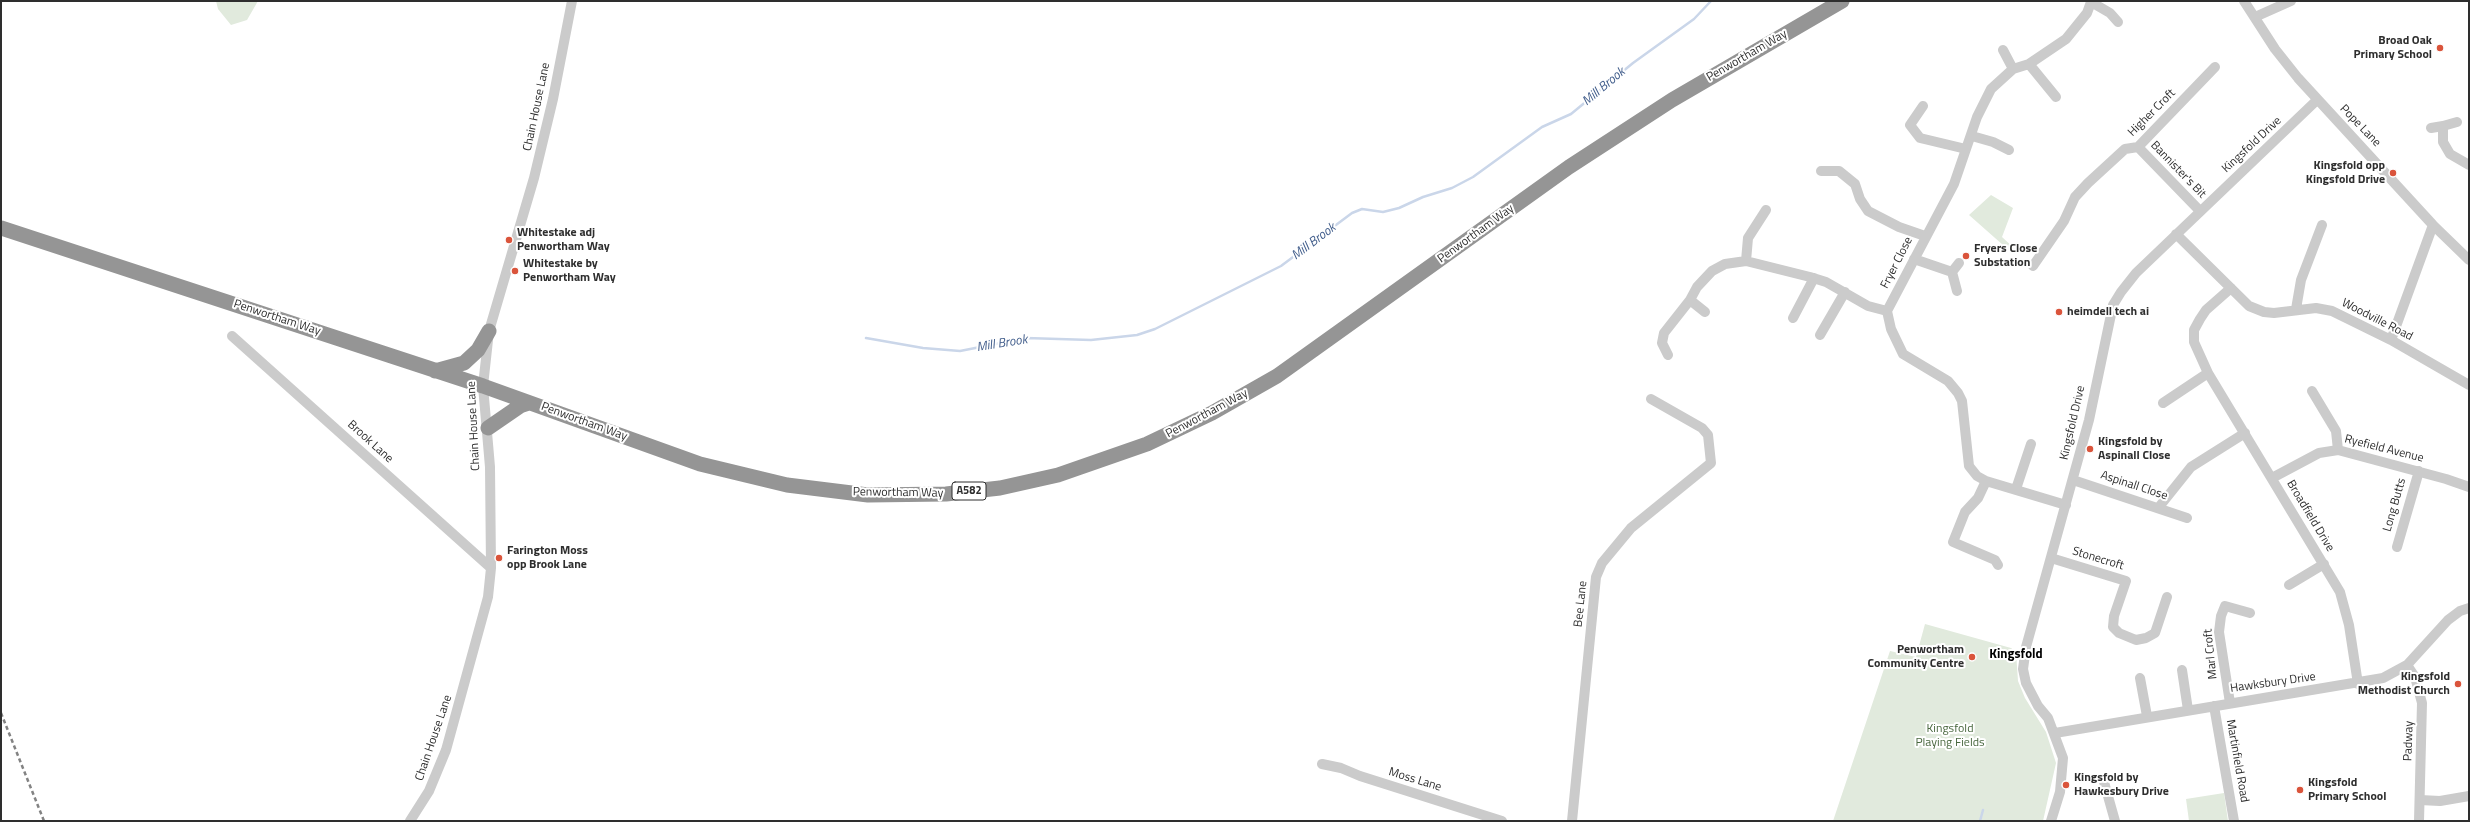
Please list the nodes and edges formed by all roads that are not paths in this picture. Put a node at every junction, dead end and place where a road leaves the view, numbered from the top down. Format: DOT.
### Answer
graph roads {
  1 [pos="572,1"];
  2 [pos="1842,1"];
  3 [pos="2244,1"];
  4 [pos="2291,1"];
  5 [pos="2091,2"];
  6 [pos="2255,17"];
  7 [pos="2118,22"];
  8 [pos="2003,50"];
  9 [pos="2029,64"];
  10 [pos="2215,67"];
  11 [pos="2013,69"];
  12 [pos="2056,97"];
  13 [pos="2318,100"];
  14 [pos="1924,106"];
  15 [pos="2457,122"];
  16 [pos="2443,126"];
  17 [pos="2431,128"];
  18 [pos="1972,136"];
  19 [pos="2138,147"];
  20 [pos="1966,149"];
  21 [pos="2009,150"];
  22 [pos="2469,165"];
  23 [pos="1821,171"];
  24 [pos="1766,210"];
  25 [pos="2200,211"];
  26 [pos="2322,225"];
  27 [pos="2433,225"];
  28 [pos="1,228"];
  29 [pos="2176,234"];
  30 [pos="1925,236"];
  31 [pos="1914,259"];
  32 [pos="2469,260"];
  33 [pos="1746,261"];
  34 [pos="1959,263"];
  35 [pos="2033,266"];
  36 [pos="1952,272"];
  37 [pos="1814,278"];
  38 [pos="2231,288"];
  39 [pos="1957,291"];
  40 [pos="1845,292"];
  41 [pos="1690,300"];
  42 [pos="2296,309"];
  43 [pos="1888,311"];
  44 [pos="1705,312"];
  45 [pos="1793,318"];
  46 [pos="489,331"];
  47 [pos="1820,335"];
  48 [pos="232,336"];
  49 [pos="2391,340"];
  50 [pos="1668,355"];
  51 [pos="435,371"];
  52 [pos="2208,373"];
  53 [pos="2469,385"];
  54 [pos="483,386"];
  55 [pos="2312,391"];
  56 [pos="1651,399"];
  57 [pos="529,403"];
  58 [pos="2163,403"];
  59 [pos="488,428"];
  60 [pos="2245,433"];
  61 [pos="2031,444"];
  62 [pos="2338,450"];
  63 [pos="2419,471"];
  64 [pos="2272,478"];
  65 [pos="2073,480"];
  66 [pos="1986,481"];
  67 [pos="2469,487"];
  68 [pos="2016,489"];
  69 [pos="2066,504"];
  70 [pos="2159,507"];
  71 [pos="2187,518"];
  72 [pos="2397,546"];
  73 [pos="2051,558"];
  74 [pos="2324,564"];
  75 [pos="1998,565"];
  76 [pos="491,568"];
  77 [pos="2289,585"];
  78 [pos="2166,597"];
  79 [pos="2469,608"];
  80 [pos="2250,613"];
  81 [pos="2407,665"];
  82 [pos="2182,670"];
  83 [pos="2140,678"];
  84 [pos="2358,684"];
  85 [pos="2230,702"];
  86 [pos="2214,706"];
  87 [pos="2188,710"];
  88 [pos="2147,716"];
  89 [pos="2055,733"];
  90 [pos="1322,764"];
  91 [pos="2104,782"];
  92 [pos="2469,796"];
  93 [pos="2420,800"];
  94 [pos="410,821"];
  95 [pos="1502,821"];
  96 [pos="1572,821"];
  97 [pos="2051,821"];
  98 [pos="2115,821"];
  99 [pos="2234,821"];
  100 [pos="2419,821"];
  1 -- 46 [label="street, Chain House Lane"];
  2 -- 57 [label="highway, Penwortham Way / A582"];
  3 -- 6 [label="street, Pope Lane"];
  4 -- 6 [label="street"];
  5 -- 7 [label="street"];
  5 -- 9 [label="street, Fryer Close"];
  6 -- 13 [label="street, Pope Lane"];
  8 -- 11 [label="street"];
  9 -- 11 [label="street, Fryer Close"];
  9 -- 12 [label="street"];
  10 -- 19 [label="street, Higher Croft"];
  11 -- 18 [label="street, Fryer Close"];
  13 -- 25 [label="street, Kingsfold Drive"];
  13 -- 27 [label="street, Pope Lane"];
  14 -- 20 [label="street"];
  15 -- 16 [label="street"];
  16 -- 17 [label="street"];
  16 -- 22 [label="street"];
  18 -- 20 [label="street, Fryer Close"];
  18 -- 21 [label="street"];
  19 -- 25 [label="street, Bannister's Bit"];
  19 -- 35 [label="street, Higher Croft"];
  20 -- 30 [label="street, Fryer Close"];
  23 -- 30 [label="street"];
  24 -- 33 [label="street"];
  25 -- 29 [label="street, Kingsfold Drive"];
  26 -- 42 [label="street"];
  27 -- 32 [label="street, Pope Lane"];
  27 -- 49 [label="street"];
  28 -- 51 [label="highway, Penwortham Way / A582"];
  29 -- 38 [label="street, Woodville Road"];
  29 -- 65 [label="street, Kingsfold Drive"];
  30 -- 31 [label="street, Fryer Close"];
  31 -- 36 [label="street"];
  31 -- 43 [label="street, Fryer Close"];
  33 -- 37 [label="street"];
  33 -- 41 [label="street"];
  34 -- 36 [label="street"];
  36 -- 39 [label="street"];
  37 -- 40 [label="street"];
  37 -- 45 [label="street"];
  38 -- 42 [label="street, Woodville Road"];
  38 -- 52 [label="street, Broadfield Drive"];
  40 -- 43 [label="street"];
  40 -- 47 [label="street"];
  41 -- 44 [label="street"];
  41 -- 50 [label="street"];
  42 -- 49 [label="street, Woodville Road"];
  43 -- 66 [label="street"];
  46 -- 51 [label="highway"];
  46 -- 54 [label="street, Chain House Lane"];
  48 -- 76 [label="street, Brook Lane"];
  49 -- 53 [label="street, Woodville Road"];
  51 -- 54 [label="highway, Penwortham Way / A582"];
  52 -- 58 [label="street"];
  52 -- 60 [label="street, Broadfield Drive"];
  54 -- 57 [label="highway, Penwortham Way / A582"];
  54 -- 59 [label="street, Chain House Lane"];
  55 -- 62 [label="street"];
  56 -- 96 [label="street, Bee Lane"];
  57 -- 59 [label="highway"];
  59 -- 76 [label="street, Chain House Lane"];
  60 -- 64 [label="street, Broadfield Drive"];
  60 -- 70 [label="street"];
  61 -- 68 [label="street"];
  62 -- 63 [label="street, Ryefield Avenue"];
  62 -- 64 [label="street, Ryefield Avenue"];
  63 -- 67 [label="street, Ryefield Avenue"];
  63 -- 72 [label="street, Long Butts"];
  64 -- 74 [label="street, Broadfield Drive"];
  65 -- 69 [label="street, Kingsfold Drive"];
  65 -- 70 [label="street, Aspinall Close"];
  66 -- 68 [label="street"];
  66 -- 75 [label="street"];
  68 -- 69 [label="street"];
  69 -- 73 [label="street, Kingsfold Drive"];
  70 -- 71 [label="street, Aspinall Close"];
  73 -- 78 [label="street, Stonecroft"];
  73 -- 89 [label="street, Kingsfold Drive"];
  74 -- 77 [label="street"];
  74 -- 84 [label="street, Broadfield Drive"];
  76 -- 94 [label="street, Chain House Lane"];
  79 -- 81 [label="street, Hawksbury Drive"];
  80 -- 85 [label="street, Marl Croft"];
  81 -- 84 [label="street, Hawksbury Drive"];
  81 -- 93 [label="street, Padway"];
  82 -- 87 [label="street"];
  83 -- 88 [label="street"];
  84 -- 85 [label="street, Hawksbury Drive"];
  85 -- 86 [label="street, Hawksbury Drive"];
  86 -- 87 [label="street, Hawksbury Drive"];
  86 -- 99 [label="street, Martinfield Road"];
  87 -- 88 [label="street, Hawksbury Drive"];
  88 -- 89 [label="street, Hawksbury Drive"];
  89 -- 97 [label="street, Kingsfold Drive"];
  90 -- 95 [label="street, Moss Lane"];
  91 -- 98 [label="street"];
  92 -- 93 [label="street"];
  93 -- 100 [label="street, Padway"];
}
